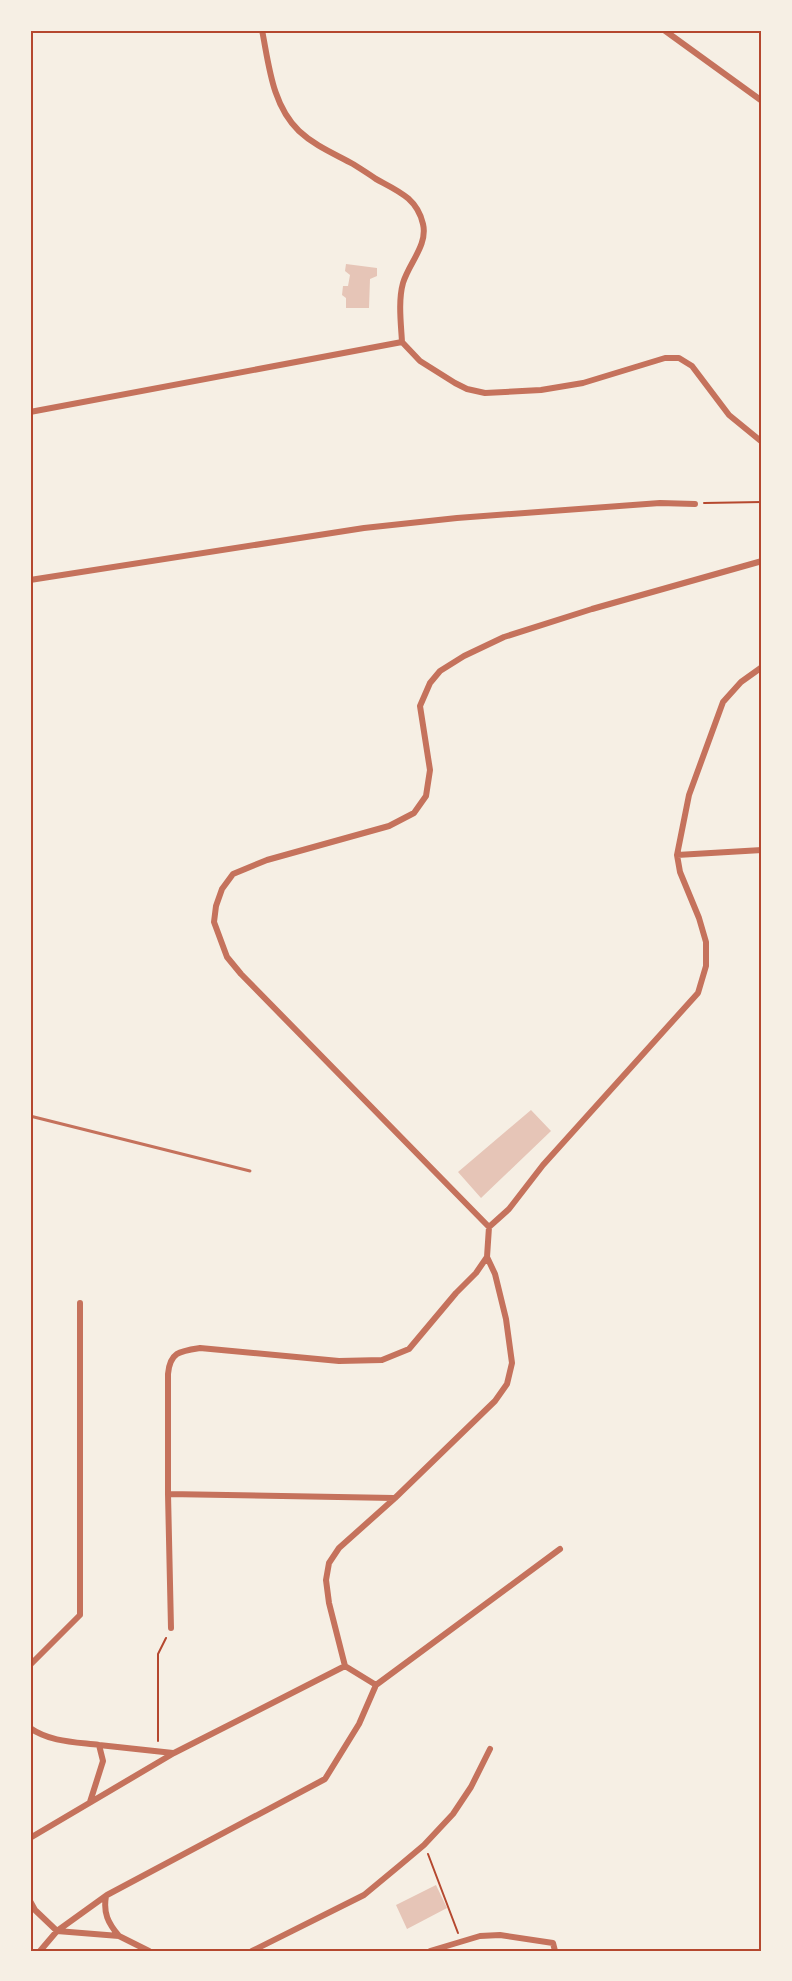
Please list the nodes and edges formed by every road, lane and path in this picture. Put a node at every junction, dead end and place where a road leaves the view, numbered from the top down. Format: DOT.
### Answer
graph roads {
  1 [pos="262,30"];
  2 [pos="664,30"];
  3 [pos="762,101"];
  4 [pos="402,342"];
  5 [pos="30,412"];
  6 [pos="762,442"];
  7 [pos="762,502"];
  8 [pos="695,504"];
  9 [pos="762,561"];
  10 [pos="30,580"];
  11 [pos="762,667"];
  12 [pos="762,850"];
  13 [pos="677,855"];
  14 [pos="30,1116"];
  15 [pos="250,1171"];
  16 [pos="489,1227"];
  17 [pos="487,1257"];
  18 [pos="80,1303"];
  19 [pos="168,1494"];
  20 [pos="395,1498"];
  21 [pos="560,1549"];
  22 [pos="171,1628"];
  23 [pos="30,1665"];
  24 [pos="345,1666"];
  25 [pos="376,1685"];
  26 [pos="30,1728"];
  27 [pos="99,1745"];
  28 [pos="490,1749"];
  29 [pos="159,1750"];
  30 [pos="174,1753"];
  31 [pos="89,1803"];
  32 [pos="30,1838"];
  33 [pos="424,1845"];
  34 [pos="106,1895"];
  35 [pos="30,1901"];
  36 [pos="57,1931"];
  37 [pos="119,1936"];
  38 [pos="461,1941"];
  39 [pos="762,1945"];
  40 [pos="40,1951"];
  41 [pos="149,1951"];
  42 [pos="252,1951"];
  43 [pos="430,1951"];
  44 [pos="555,1951"];
  45 [pos="759,1951"];
  1 -- 4 [label="street"];
  2 -- 3 [label="street"];
  4 -- 5 [label="street"];
  4 -- 6 [label="street"];
  7 -- 8 [label="path"];
  8 -- 10 [label="street"];
  9 -- 16 [label="street"];
  11 -- 13 [label="street"];
  12 -- 13 [label="street"];
  13 -- 16 [label="street"];
  14 -- 15 [label="lane"];
  16 -- 17 [label="street"];
  17 -- 19 [label="street"];
  17 -- 20 [label="street"];
  18 -- 23 [label="street"];
  19 -- 20 [label="street"];
  19 -- 22 [label="street"];
  20 -- 24 [label="street"];
  21 -- 25 [label="street"];
  22 -- 29 [label="path"];
  24 -- 25 [label="street"];
  24 -- 30 [label="street"];
  25 -- 34 [label="street"];
  26 -- 27 [label="street"];
  27 -- 29 [label="street"];
  27 -- 31 [label="street"];
  28 -- 33 [label="street"];
  29 -- 30 [label="street"];
  30 -- 31 [label="street"];
  31 -- 32 [label="street"];
  33 -- 38 [label="path"];
  33 -- 42 [label="street"];
  34 -- 36 [label="street"];
  34 -- 37 [label="street"];
  35 -- 36 [label="street"];
  36 -- 37 [label="street"];
  36 -- 40 [label="street"];
  37 -- 41 [label="street"];
  38 -- 43 [label="street"];
  38 -- 44 [label="street"];
  39 -- 45 [label="path"];
}
